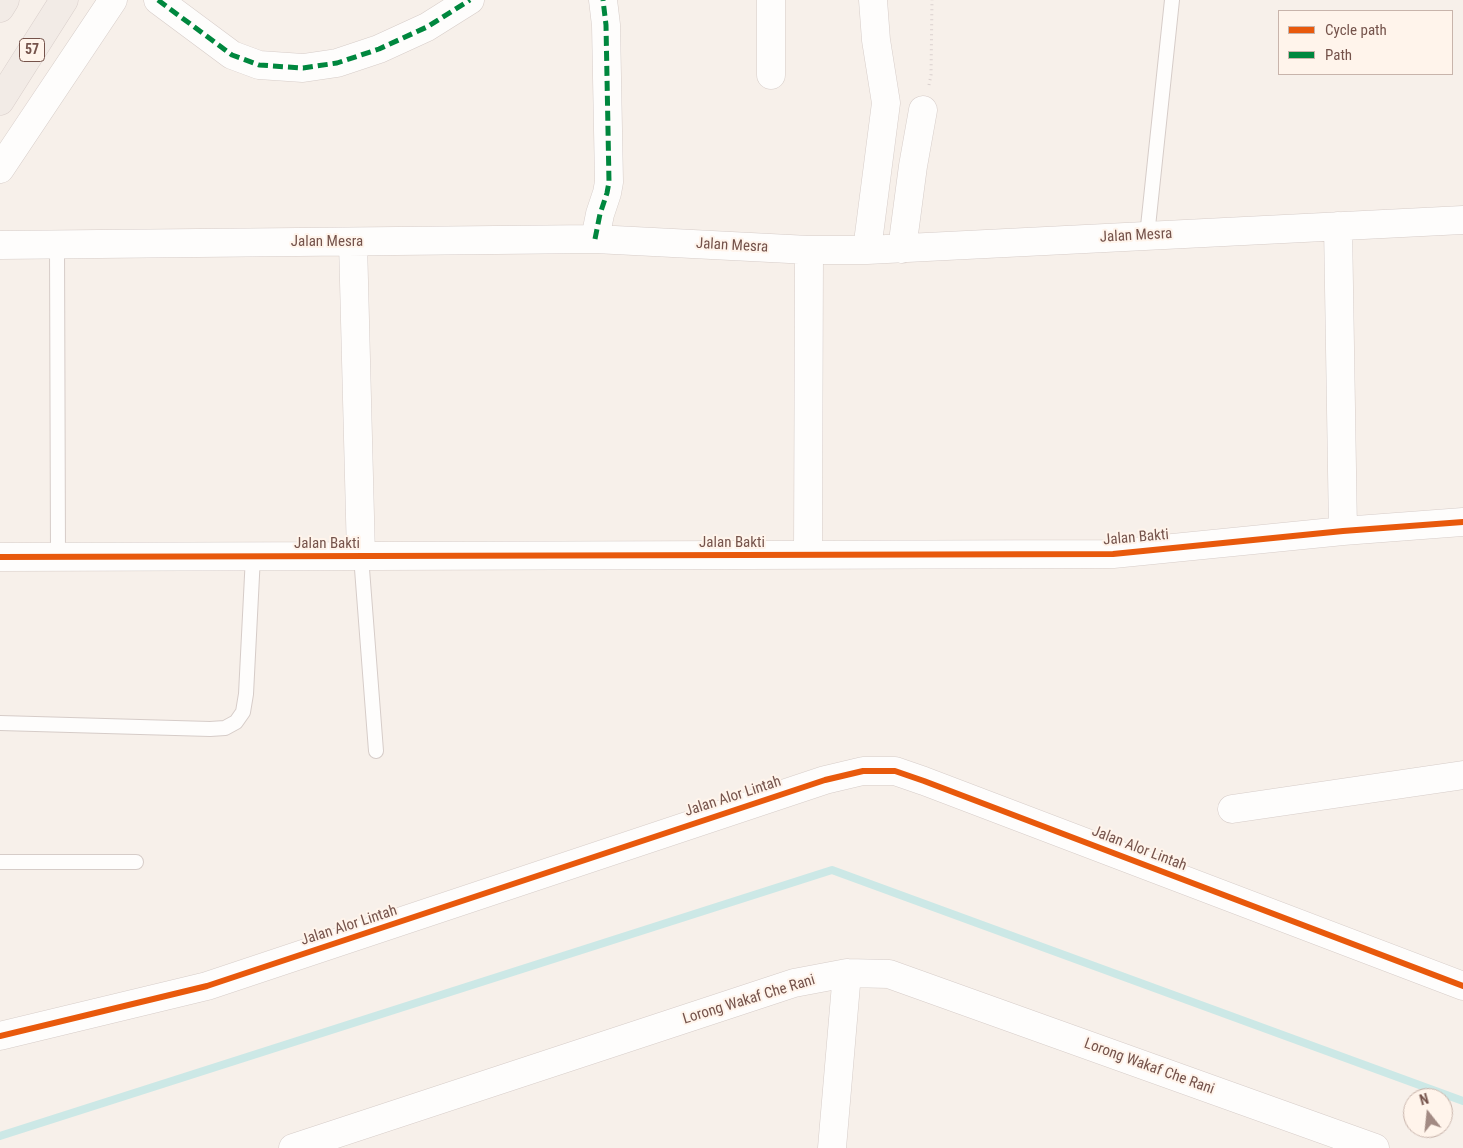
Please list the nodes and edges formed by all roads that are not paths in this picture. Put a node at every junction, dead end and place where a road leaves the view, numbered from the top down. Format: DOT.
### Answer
graph roads {
  1 [pos="5,0"];
  2 [pos="64,0"];
  3 [pos="113,0"];
  4 [pos="158,0"];
  5 [pos="470,0"];
  6 [pos="603,0"];
  7 [pos="771,0"];
  8 [pos="873,0"];
  9 [pos="1172,0"];
  10 [pos="0,8"];
  11 [pos="771,75"];
  12 [pos="0,101"];
  13 [pos="923,110"];
  14 [pos="0,170"];
  15 [pos="1463,220"];
  16 [pos="1338,226"];
  17 [pos="1147,236"];
  18 [pos="596,239"];
  19 [pos="353,242"];
  20 [pos="57,244"];
  21 [pos="0,245"];
  22 [pos="902,249"];
  23 [pos="809,250"];
  24 [pos="867,250"];
  25 [pos="1463,522"];
  26 [pos="1343,531"];
  27 [pos="808,555"];
  28 [pos="253,556"];
  29 [pos="362,556"];
  30 [pos="0,557"];
  31 [pos="58,557"];
  32 [pos="0,723"];
  33 [pos="376,751"];
  34 [pos="1463,775"];
  35 [pos="1232,809"];
  36 [pos="0,862"];
  37 [pos="136,862"];
  38 [pos="846,973"];
  39 [pos="1463,986"];
  40 [pos="0,1036"];
  41 [pos="293,1148"];
  42 [pos="832,1148"];
  43 [pos="1375,1148"];
  1 -- 10 [label="main road"];
  2 -- 12 [label="main road, 57"];
  3 -- 14 [label="street"];
  4 -- 5 [label="street"];
  6 -- 18 [label="street"];
  7 -- 11 [label="street"];
  8 -- 24 [label="street"];
  9 -- 17 [label="lane"];
  13 -- 22 [label="street"];
  15 -- 16 [label="street, Jalan Mesra"];
  16 -- 17 [label="street, Jalan Mesra"];
  16 -- 26 [label="street"];
  17 -- 22 [label="street, Jalan Mesra"];
  18 -- 19 [label="street, Jalan Mesra"];
  18 -- 23 [label="street, Jalan Mesra"];
  19 -- 20 [label="street, Jalan Mesra"];
  19 -- 29 [label="street"];
  20 -- 21 [label="street, Jalan Mesra"];
  20 -- 31 [label="lane"];
  22 -- 24 [label="street, Jalan Mesra"];
  23 -- 24 [label="street, Jalan Mesra"];
  23 -- 27 [label="street"];
  25 -- 26 [label="street, Jalan Bakti"];
  26 -- 27 [label="street, Jalan Bakti"];
  27 -- 29 [label="street, Jalan Bakti"];
  28 -- 29 [label="street, Jalan Bakti"];
  28 -- 31 [label="street, Jalan Bakti"];
  28 -- 32 [label="lane"];
  29 -- 33 [label="lane"];
  30 -- 31 [label="street, Jalan Bakti"];
  34 -- 35 [label="street"];
  36 -- 37 [label="lane"];
  38 -- 41 [label="street, Lorong Wakaf Che Rani"];
  38 -- 42 [label="street"];
  38 -- 43 [label="street, Lorong Wakaf Che Rani"];
  39 -- 40 [label="street, Jalan Alor Lintah"];
}
